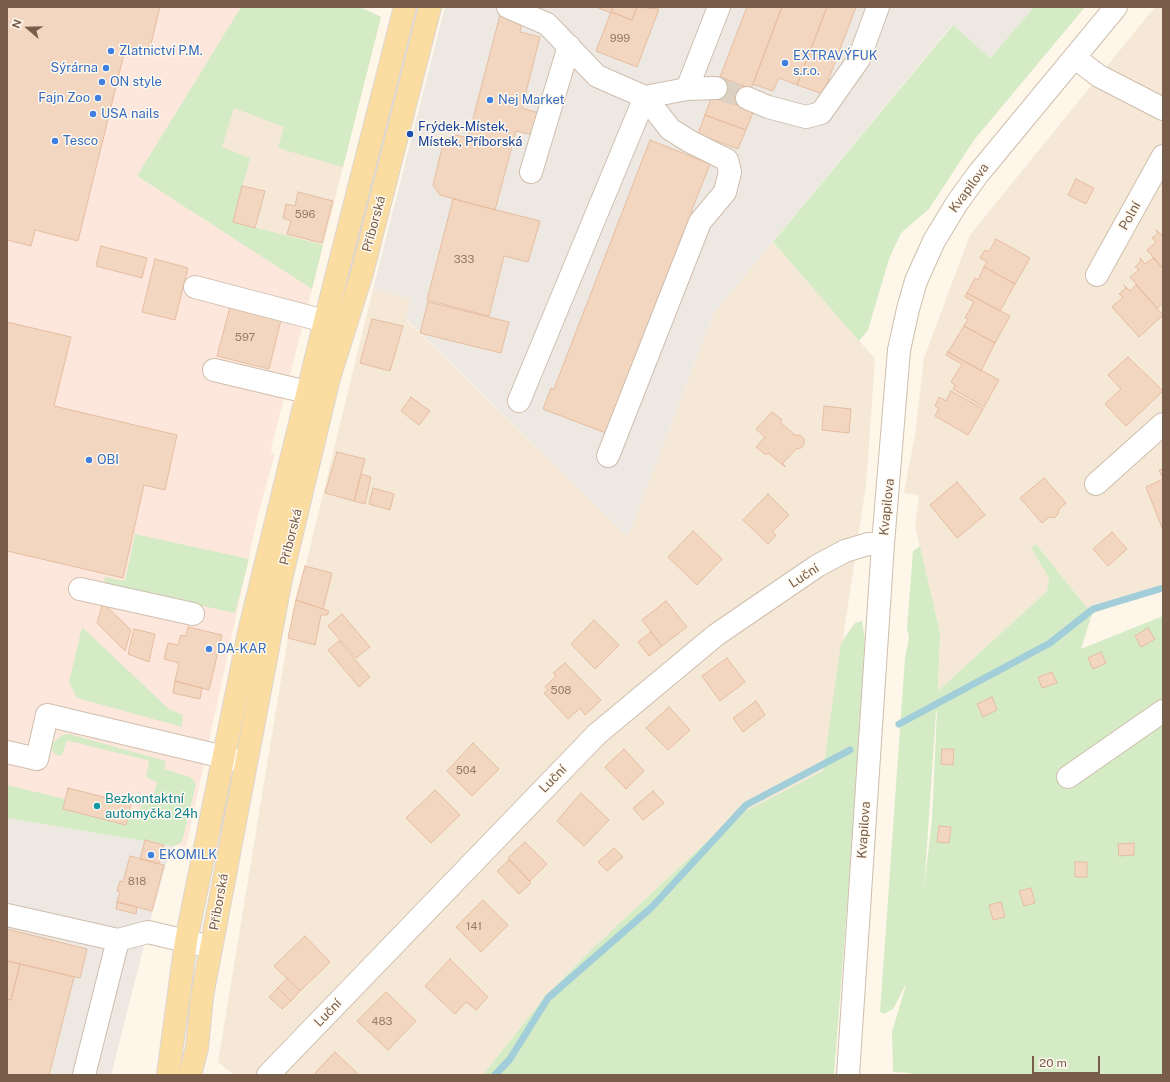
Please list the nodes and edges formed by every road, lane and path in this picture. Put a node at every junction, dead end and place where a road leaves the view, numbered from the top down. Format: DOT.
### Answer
graph roads {
  1 [pos="405,7"];
  2 [pos="430,7"];
  3 [pos="719,7"];
  4 [pos="878,7"];
  5 [pos="1116,7"];
  6 [pos="515,8"];
  7 [pos="569,46"];
  8 [pos="1074,58"];
  9 [pos="716,88"];
  10 [pos="687,89"];
  11 [pos="645,97"];
  12 [pos="747,98"];
  13 [pos="1163,109"];
  14 [pos="1163,156"];
  15 [pos="531,172"];
  16 [pos="1098,275"];
  17 [pos="194,287"];
  18 [pos="325,321"];
  19 [pos="214,370"];
  20 [pos="307,392"];
  21 [pos="519,401"];
  22 [pos="1163,424"];
  23 [pos="608,456"];
  24 [pos="1096,484"];
  25 [pos="883,544"];
  26 [pos="80,589"];
  27 [pos="192,614"];
  28 [pos="1163,711"];
  29 [pos="7,752"];
  30 [pos="234,759"];
  31 [pos="1068,777"];
  32 [pos="7,915"];
  33 [pos="118,940"];
  34 [pos="186,941"];
  35 [pos="210,947"];
  36 [pos="84,1075"];
  37 [pos="168,1075"];
  38 [pos="190,1075"];
  39 [pos="268,1075"];
  40 [pos="848,1075"];
  1 -- 18 [label="main road, Příborská"];
  2 -- 30 [label="main road, Příborská"];
  3 -- 10 [label="street"];
  4 -- 12 [label="street"];
  5 -- 8 [label="street, Kvapilova"];
  6 -- 7 [label="street"];
  7 -- 11 [label="street"];
  7 -- 15 [label="street"];
  8 -- 13 [label="street"];
  8 -- 25 [label="street, Kvapilova"];
  9 -- 10 [label="street"];
  10 -- 11 [label="street"];
  11 -- 21 [label="street"];
  11 -- 23 [label="street"];
  14 -- 16 [label="street, Polní"];
  17 -- 18 [label="street"];
  18 -- 20 [label="main road, Příborská"];
  19 -- 20 [label="street"];
  20 -- 30 [label="main road, Příborská"];
  22 -- 24 [label="street"];
  25 -- 39 [label="street, Luční"];
  25 -- 40 [label="street, Kvapilova"];
  26 -- 27 [label="street"];
  28 -- 31 [label="street"];
  29 -- 30 [label="street"];
  30 -- 34 [label="main road, Příborská"];
  30 -- 35 [label="main road, Příborská"];
  32 -- 33 [label="street"];
  33 -- 34 [label="street"];
  33 -- 36 [label="street"];
  34 -- 35 [label="street"];
  34 -- 37 [label="main road, Příborská"];
  35 -- 38 [label="main road, Příborská"];
}
